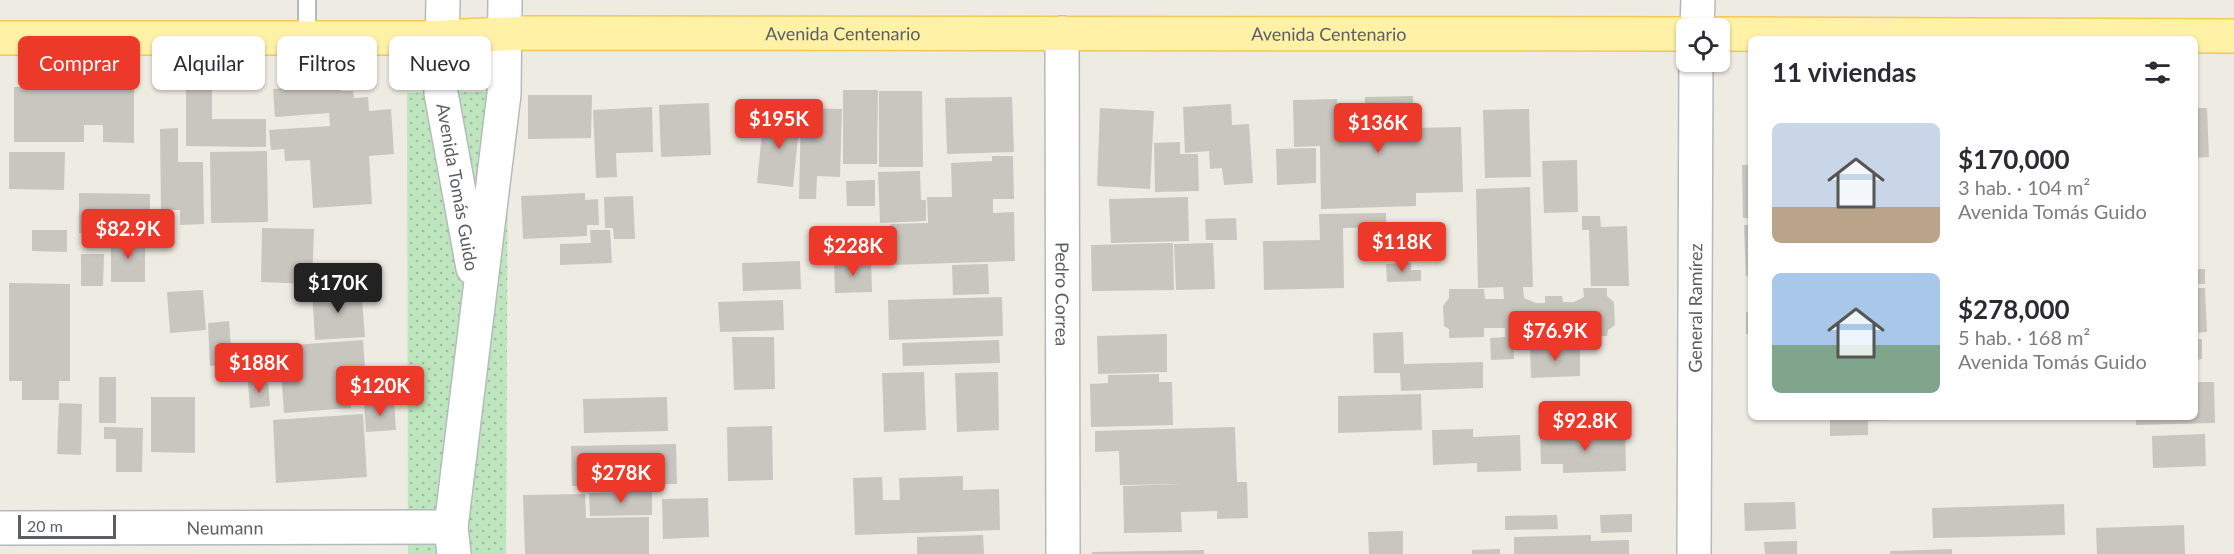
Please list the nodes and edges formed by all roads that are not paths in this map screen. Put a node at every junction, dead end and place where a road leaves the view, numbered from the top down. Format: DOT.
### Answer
graph roads {
  1 [pos="307,0"];
  2 [pos="443,0"];
  3 [pos="505,0"];
  4 [pos="1698,0"];
  5 [pos="1697,18"];
  6 [pos="505,33"];
  7 [pos="1062,33"];
  8 [pos="1676,34"];
  9 [pos="1730,34"];
  10 [pos="307,36"];
  11 [pos="443,36"];
  12 [pos="468,36"];
  13 [pos="2234,36"];
  14 [pos="0,38"];
  15 [pos="277,38"];
  16 [pos="1696,72"];
  17 [pos="441,90"];
  18 [pos="480,302"];
  19 [pos="0,528"];
  20 [pos="452,541"];
  21 [pos="1063,554"];
  22 [pos="1694,554"];
  1 -- 10 [label="lane"];
  2 -- 11 [label="street, Avenida Tomás Guido"];
  3 -- 6 [label="street, Avenida Tomás Guido"];
  4 -- 5 [label="street"];
  6 -- 7 [label="main road, Avenida Centenario"];
  6 -- 12 [label="main road, Avenida Centenario"];
  6 -- 18 [label="street, Avenida Tomás Guido"];
  7 -- 8 [label="main road, Avenida Centenario"];
  7 -- 21 [label="street, Pedro Correa"];
  9 -- 13 [label="main road"];
  14 -- 15 [label="main road, Avenida Centenario"];
  16 -- 22 [label="street, General Ramírez"];
  17 -- 18 [label="street, Avenida Tomás Guido"];
  18 -- 20 [label="street, Avenida Tomás Guido"];
  19 -- 20 [label="street, Neumann"];
}
